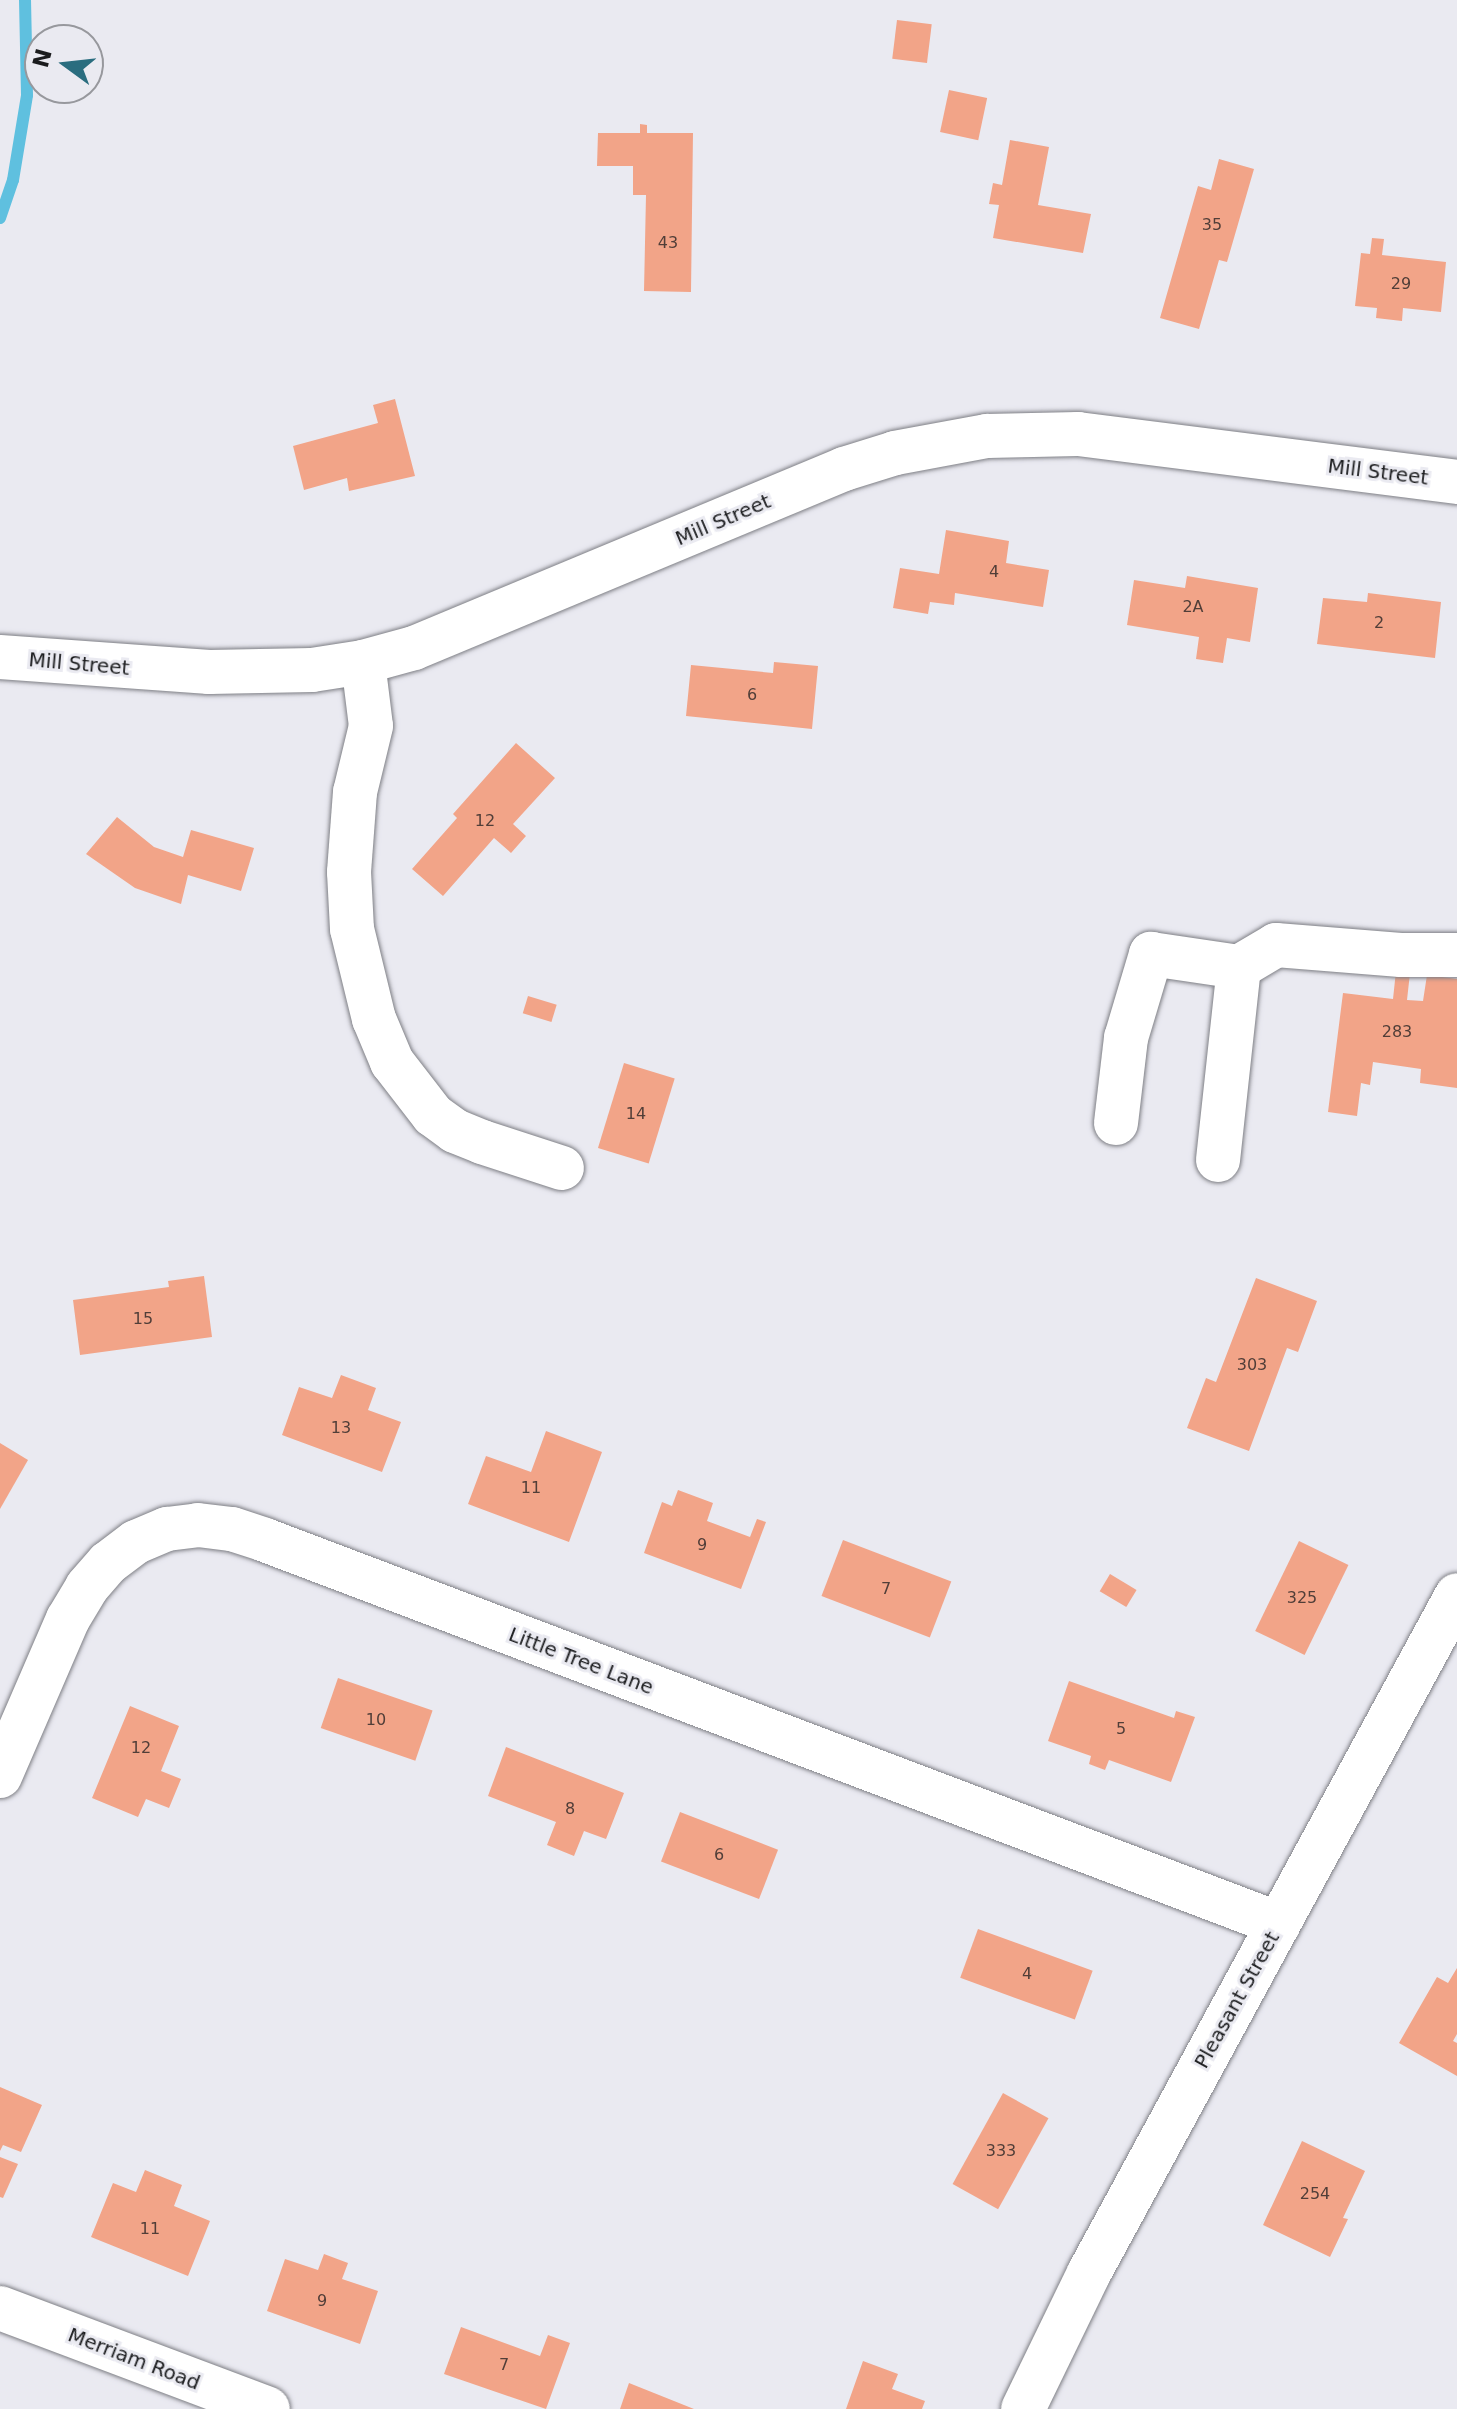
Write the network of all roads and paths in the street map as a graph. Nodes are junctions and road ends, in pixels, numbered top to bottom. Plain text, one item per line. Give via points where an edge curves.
1 (1457, 482) edge
2 (0, 657) edge
3 (363, 662) junction
4 (1457, 955) edge
5 (1239, 967) junction
6 (1116, 1123) dead end
7 (1218, 1160) dead end
8 (562, 1168) dead end
9 (1457, 1595) edge
10 (0, 1776) edge
11 (1279, 1924) junction
12 (0, 2308) edge
13 (1032, 2406) edge
14 (268, 2409) edge

1 - 3 street, Mill Street via 1078,434 956,441 844,469 414,648
2 - 3 street, Mill Street via 209,672 312,670
3 - 8 street via 371,726 355,792 349,872 352,929 374,1019 392,1062 433,1115 455,1131
4 - 5 street via 1276,945
5 - 6 street via 1151,954 1126,1038
5 - 7 street
9 - 11 street, Pleasant Street
10 - 11 street, Little Tree Lane via 87,1587 136,1542 167,1529 198,1525 265,1540
11 - 13 street, Pleasant Street via 1089,2273
12 - 14 street, Merriam Road

